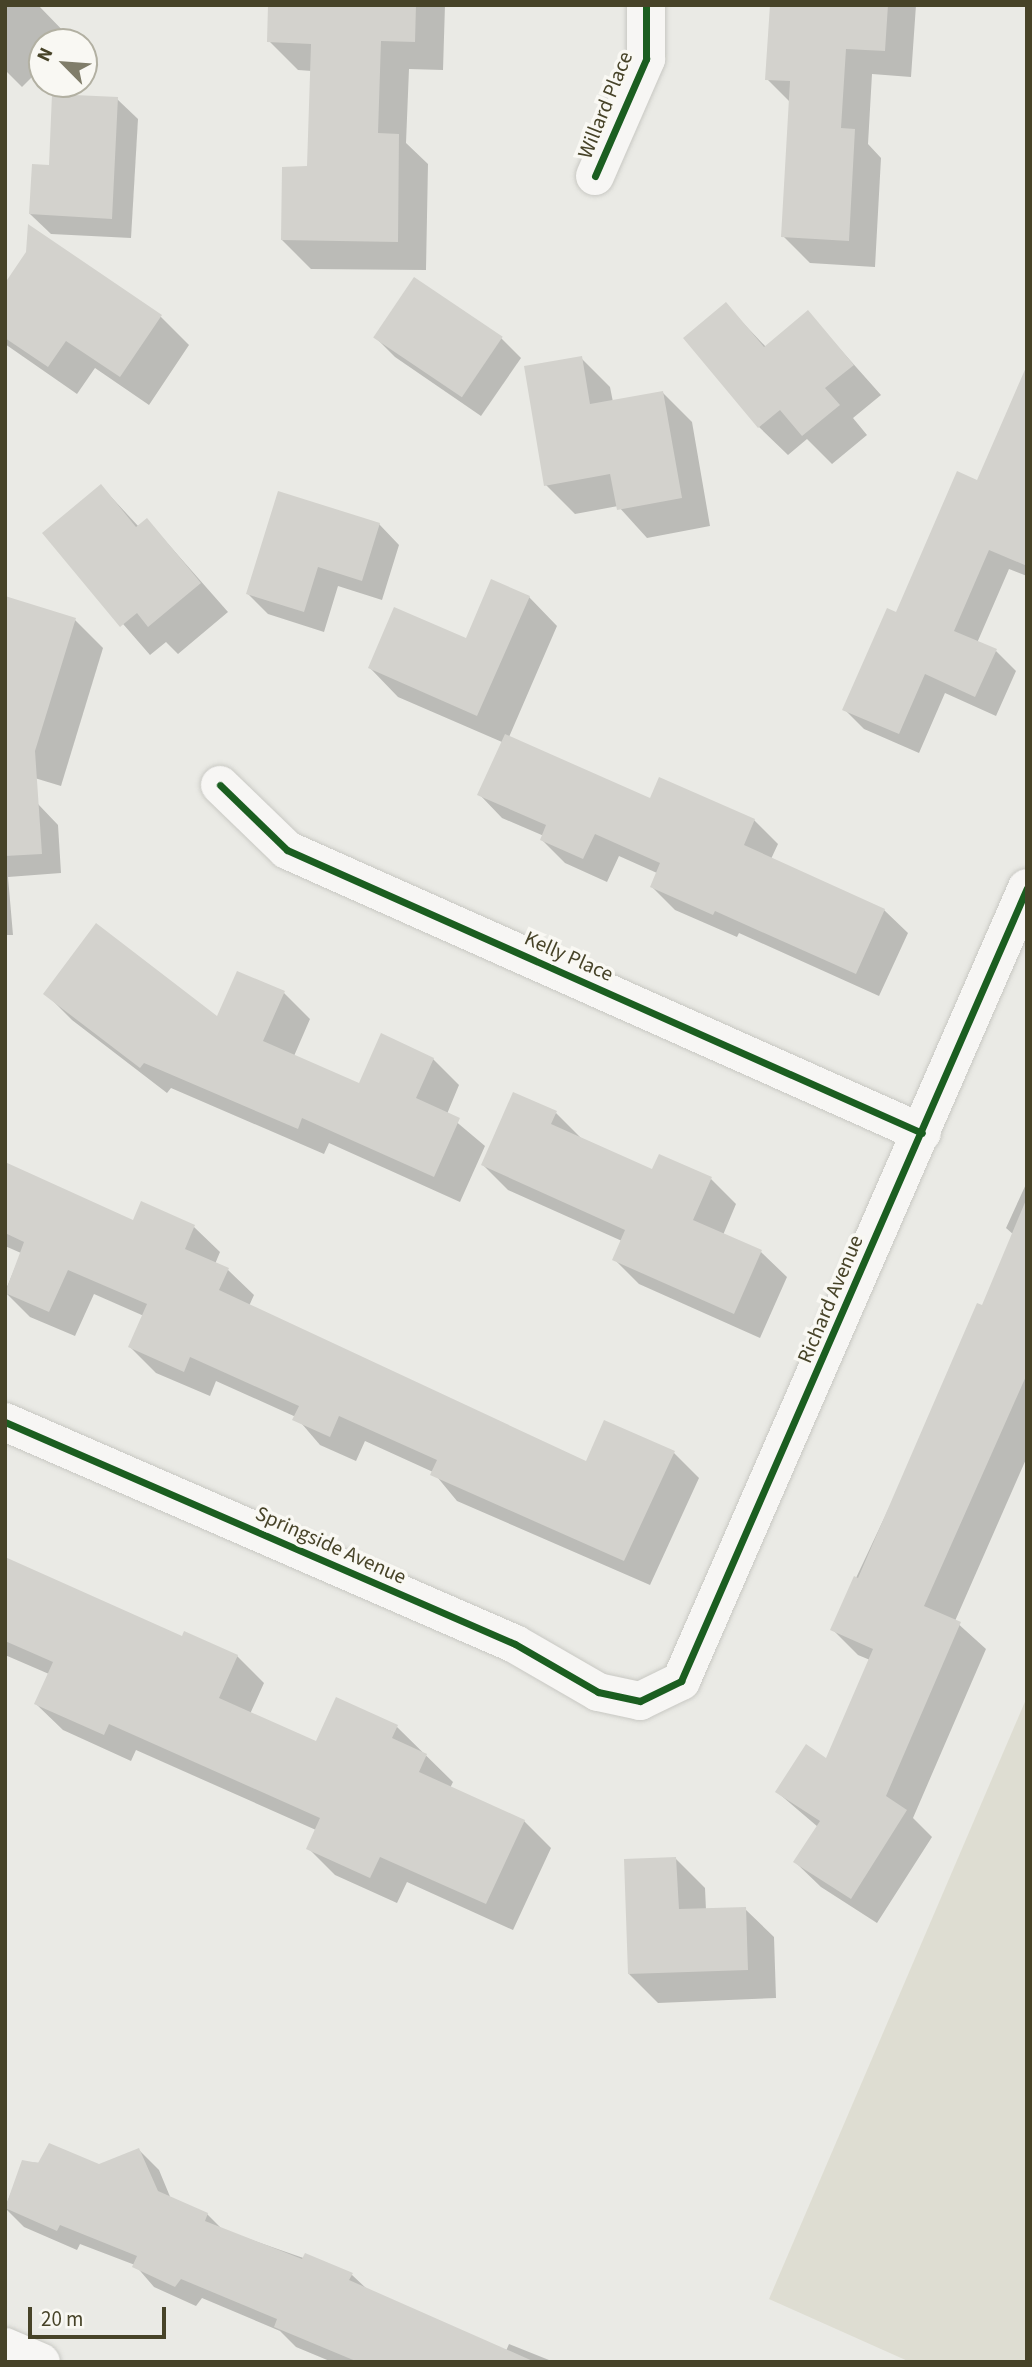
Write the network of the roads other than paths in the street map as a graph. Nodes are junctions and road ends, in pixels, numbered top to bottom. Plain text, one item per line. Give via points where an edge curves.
1 (646, 5) edge
2 (595, 176) dead end
3 (220, 785) dead end
4 (1027, 888) edge
5 (922, 1133) junction
6 (5, 1422) edge
7 (640, 1701) joint
8 (5, 2347) edge
9 (41, 2362) edge

1 - 2 street, Willard Place via 646,59
3 - 5 street, Kelly Place via 287,850
4 - 5 street, Richard Avenue
5 - 7 street, Richard Avenue via 681,1681
6 - 7 street, Springside Avenue via 515,1644 598,1692
8 - 9 street

